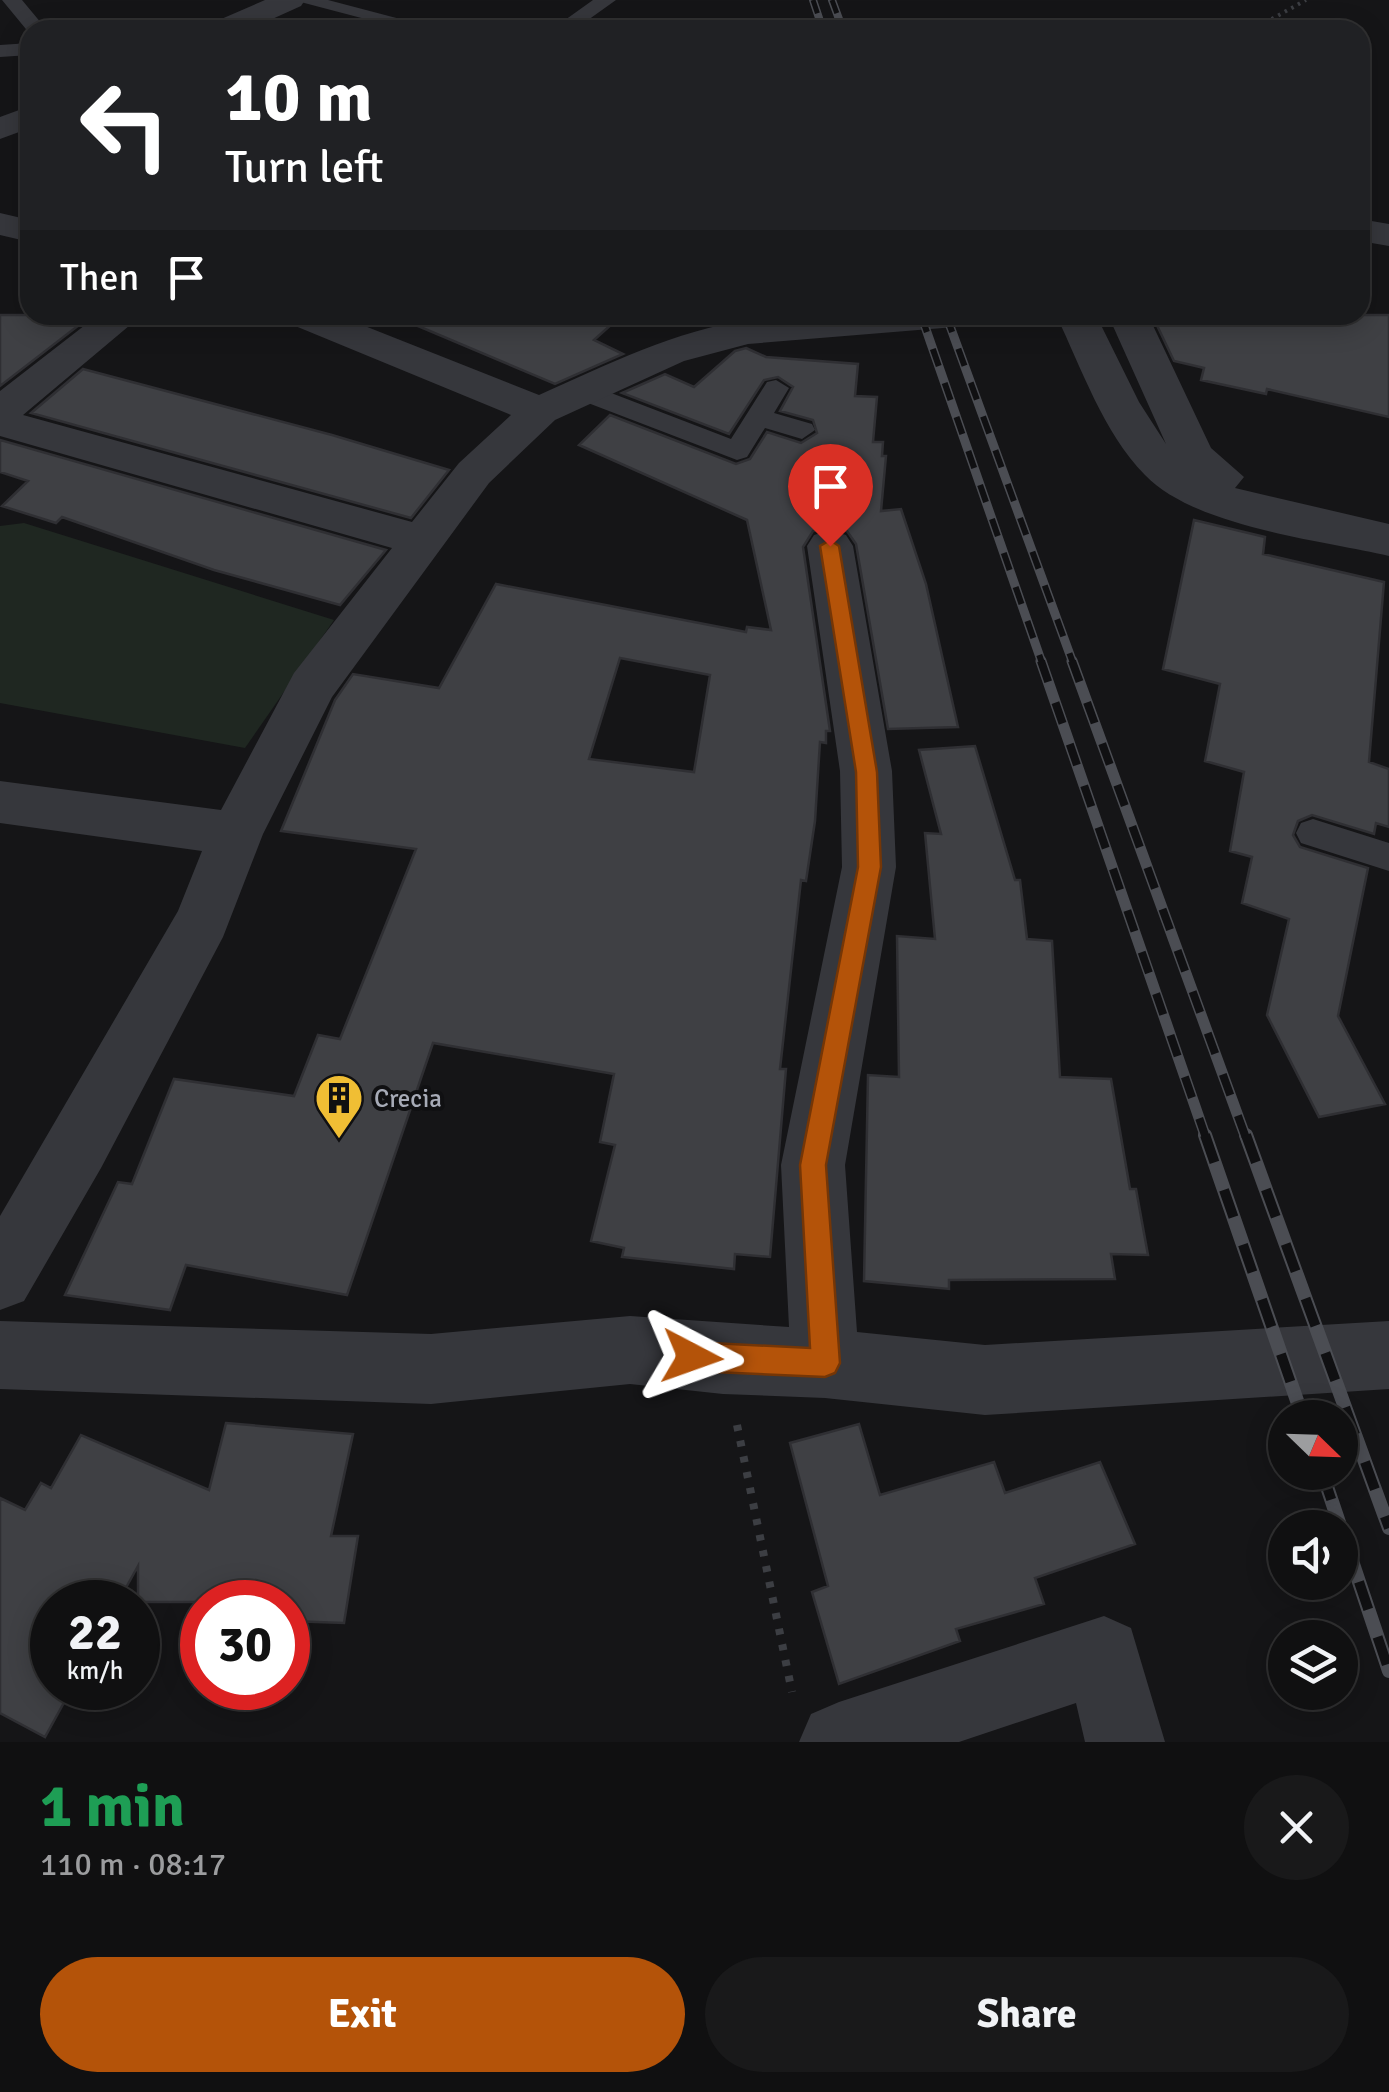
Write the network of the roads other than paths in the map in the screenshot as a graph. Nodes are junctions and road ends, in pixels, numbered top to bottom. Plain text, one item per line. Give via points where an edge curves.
1 (12, 0) edge
2 (290, 0) edge
3 (303, 0) edge
4 (606, 0) edge
5 (29, 20) edge
6 (245, 20) edge
7 (389, 20) edge
8 (582, 20) edge
9 (109, 325) edge
10 (332, 325) edge
11 (822, 325) edge
12 (1081, 325) edge
13 (1133, 325) edge
14 (776, 388) dead end
15 (562, 402) junction
16 (0, 412) edge
17 (759, 417) junction
18 (0, 422) edge
19 (802, 430) dead end
20 (1280, 513) junction
21 (420, 540) junction
22 (1389, 540) edge
23 (830, 546) dead end
24 (0, 802) edge
25 (1313, 833) dead end
26 (236, 834) junction
27 (1389, 857) edge
28 (0, 1277) edge
29 (0, 1354) edge
30 (1389, 1355) edge
31 (825, 1363) junction
32 (839, 1742) edge
33 (1125, 1742) edge

1 - 5 lane
2 - 6 street
3 - 7 lane
4 - 8 lane
9 - 16 street
10 - 15 street
11 - 15 street via 747,332 670,352
12 - 20 street via 1131,426 1174,477 1202,492
13 - 20 street via 1193,456
14 - 17 lane
15 - 17 lane via 737,452
15 - 21 street via 474,473
17 - 19 lane
18 - 21 street
20 - 22 street
21 - 26 street via 312,686
23 - 31 street via 866,772 869,867 813,1165
24 - 26 street
25 - 27 lane
26 - 28 street via 203,920
29 - 31 street via 432,1369 630,1350
30 - 31 street via 986,1380
32 - 33 street via 1104,1655

